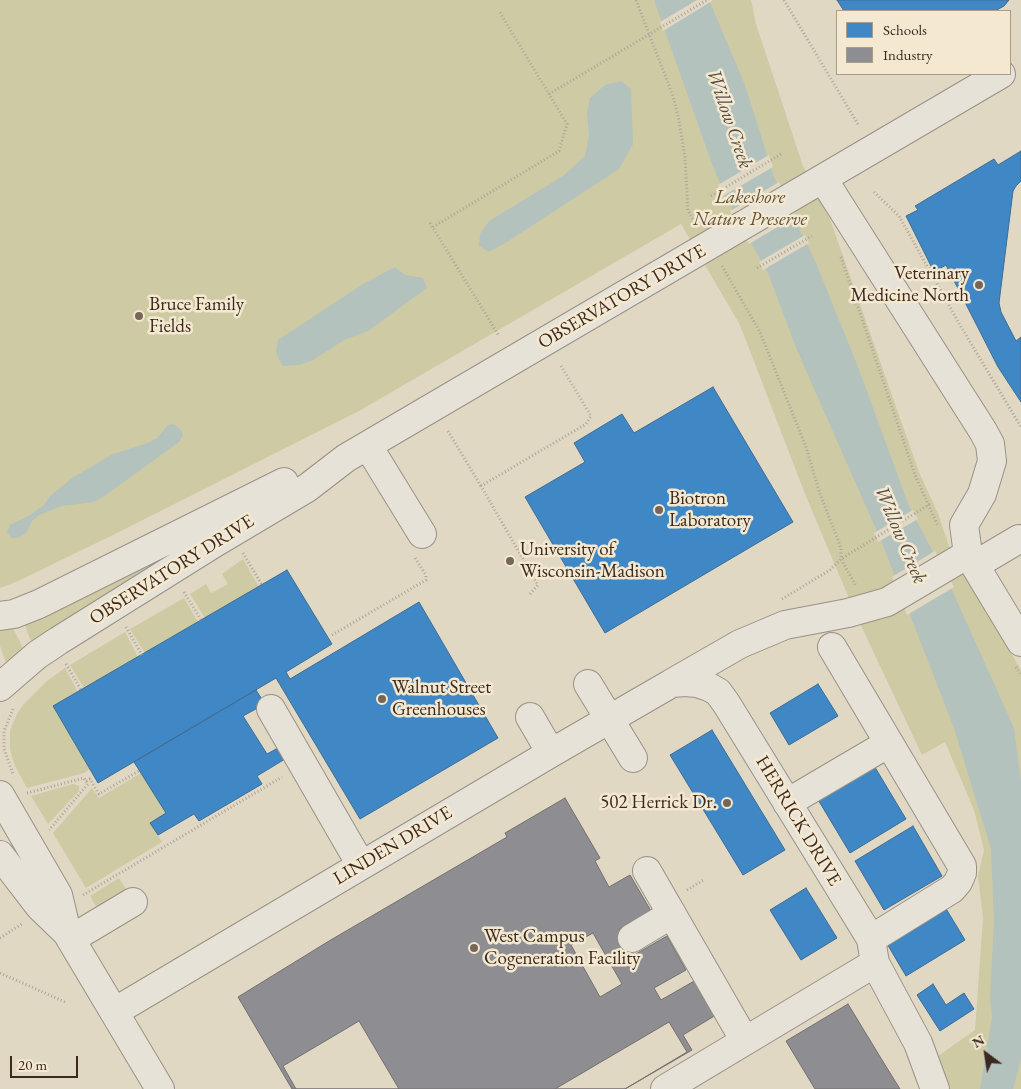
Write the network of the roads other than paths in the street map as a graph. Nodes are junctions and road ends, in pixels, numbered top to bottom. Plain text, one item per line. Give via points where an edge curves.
1 (999, 75) edge
2 (823, 179) junction
3 (357, 452) junction
4 (1019, 539) dead end
5 (418, 544) road end
6 (963, 562) junction
7 (0, 616) edge
8 (1021, 642) edge
9 (832, 648) dead end
10 (588, 684) dead end
11 (689, 684) junction
12 (0, 687) edge
13 (271, 709) dead end
14 (530, 717) dead end
15 (608, 720) junction
16 (889, 743) junction
17 (551, 752) junction
18 (633, 758) dead end
19 (11, 795) edge
20 (787, 804) junction
21 (0, 855) edge
22 (361, 865) junction
23 (647, 872) dead end
24 (133, 902) dead end
25 (672, 914) junction
26 (69, 936) junction
27 (632, 938) dead end
28 (873, 951) junction
29 (114, 1012) junction
30 (745, 1040) junction
31 (160, 1089) edge
32 (665, 1089) edge
33 (935, 1089) edge

1 - 2 street, OBSERVATORY DRIVE
2 - 3 street, OBSERVATORY DRIVE
2 - 6 street via 990,444 992,461 982,494 964,525
3 - 5 street
3 - 7 street, OBSERVATORY DRIVE via 300,474 39,604
3 - 12 street, OBSERVATORY DRIVE via 307,488 58,640
4 - 6 street, LINDEN DRIVE
6 - 8 street
6 - 11 street, LINDEN DRIVE via 894,599 848,613 785,625 740,644
9 - 16 street
10 - 15 street
11 - 15 street, LINDEN DRIVE
11 - 20 street, HERRICK DRIVE via 718,692
13 - 22 street via 310,799
14 - 17 street
15 - 17 street, LINDEN DRIVE
15 - 18 street
16 - 20 street
16 - 28 street via 962,866 962,873 952,889
17 - 22 street, LINDEN DRIVE
19 - 26 street via 58,895
20 - 28 street, HERRICK DRIVE
21 - 26 street via 40,907
22 - 29 street, LINDEN DRIVE
23 - 25 street
24 - 26 street
25 - 27 street
25 - 30 street
26 - 29 street
28 - 30 street
28 - 33 street, HERRICK DRIVE via 918,1043
29 - 31 street
30 - 32 street

